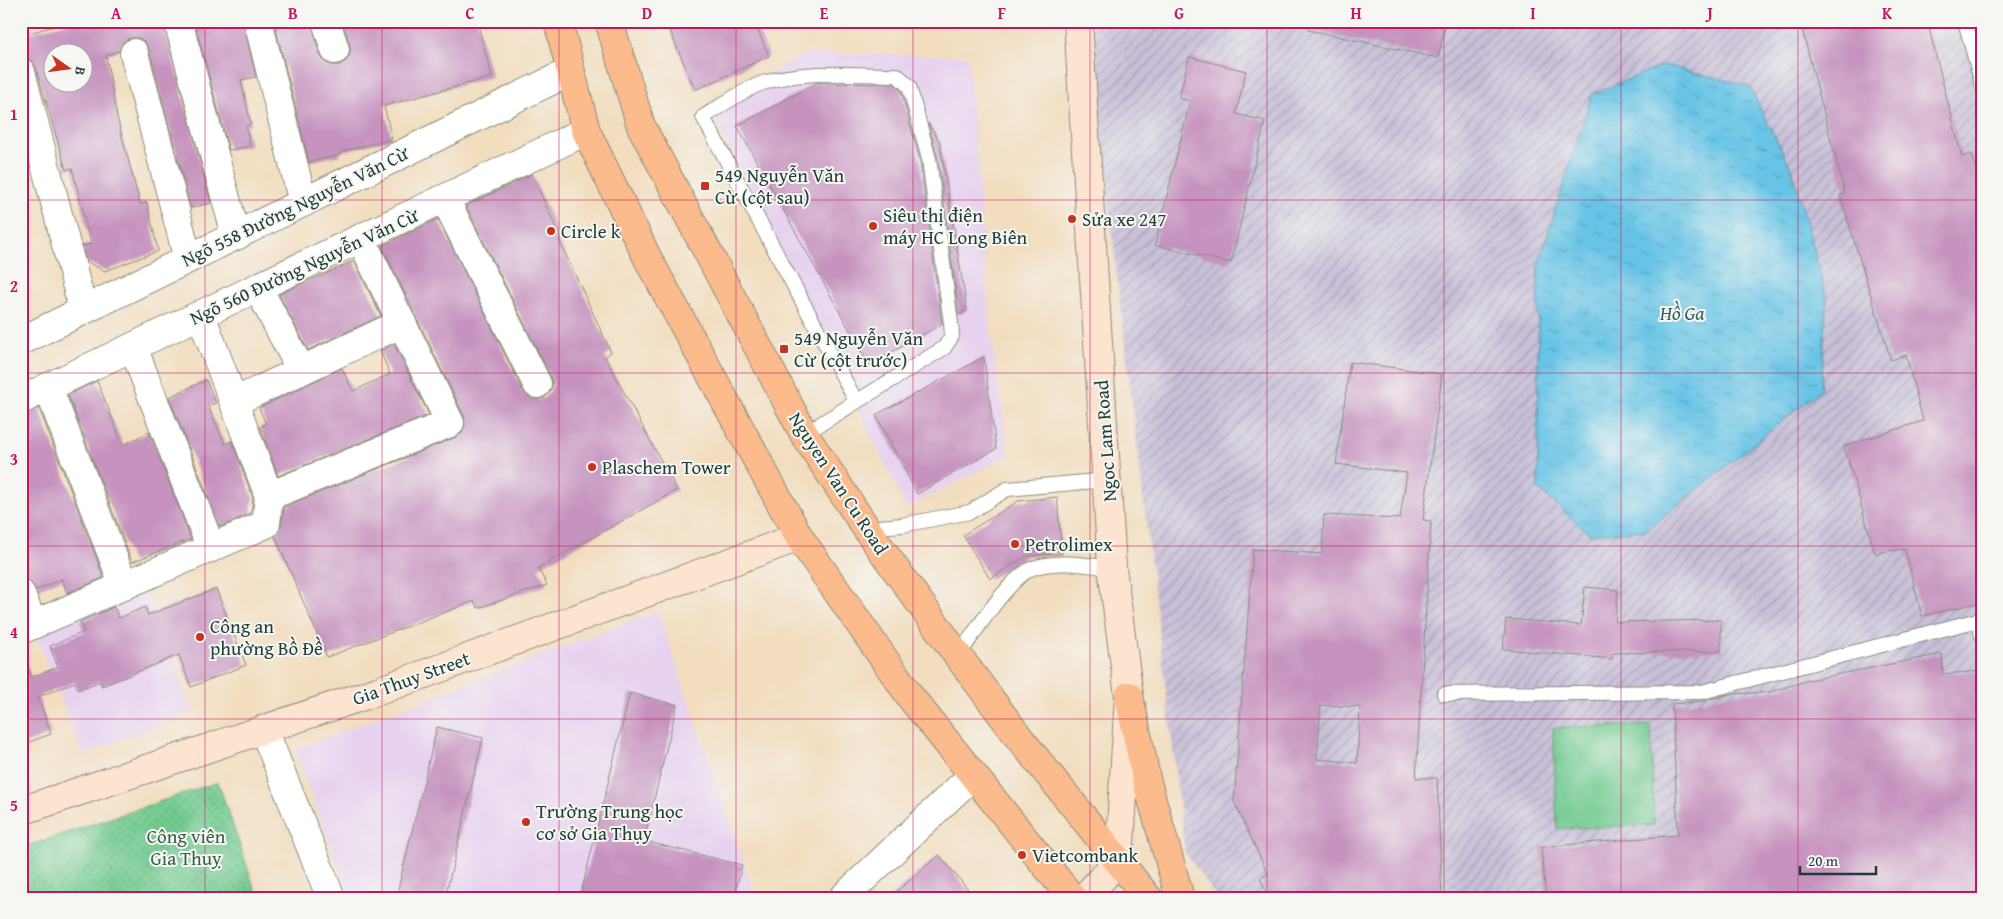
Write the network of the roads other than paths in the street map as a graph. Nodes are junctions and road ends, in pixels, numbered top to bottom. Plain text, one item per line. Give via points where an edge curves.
1 (178, 21) edge
2 (258, 21) edge
3 (326, 21) edge
4 (558, 21) edge
5 (609, 21) edge
6 (1078, 21) edge
7 (1965, 21) edge
8 (335, 50) dead end
9 (134, 53) dead end
10 (21, 72) edge
11 (569, 72) junction
12 (1982, 84) edge
13 (586, 131) junction
14 (30, 143) edge
15 (445, 199) junction
16 (303, 203) junction
17 (236, 236) junction
18 (362, 239) junction
19 (188, 259) junction
20 (258, 288) junction
21 (83, 310) junction
22 (201, 315) junction
23 (402, 324) junction
24 (21, 341) edge
25 (133, 347) junction
26 (301, 370) junction
27 (537, 384) dead end
28 (48, 387) junction
29 (21, 400) edge
30 (856, 401) junction
31 (234, 402) junction
32 (804, 434) junction
33 (1107, 480) junction
34 (269, 496) junction
35 (866, 528) junction
36 (799, 537) junction
37 (210, 548) junction
38 (1112, 568) junction
39 (124, 586) junction
40 (21, 594) edge
41 (1980, 619) edge
42 (27, 627) edge
43 (1982, 635) edge
44 (958, 656) junction
45 (1444, 694) dead end
46 (1130, 696) junction
47 (264, 730) junction
48 (973, 775) junction
49 (21, 811) edge
50 (1119, 860) junction
51 (332, 898) edge
52 (843, 898) edge
53 (1072, 898) edge
54 (1084, 898) edge
55 (1148, 898) edge
56 (1180, 898) edge

1 - 17 street
2 - 16 street
3 - 8 street
4 - 11 main road
5 - 32 main road, Nguyen Van Cu Road via 640,126
6 - 33 main road, Ngoc Lam Road
7 - 12 lane
9 - 19 street
10 - 14 street
11 - 13 main road
11 - 16 street, Ngõ 558 Đường Nguyễn Văn Cừ
13 - 15 street, Ngõ 560 Đường Nguyễn Văn Cừ
13 - 36 main road via 666,293
14 - 21 street
15 - 18 street, Ngõ 560 Đường Nguyễn Văn Cừ
15 - 27 street
16 - 17 street, Ngõ 558 Đường Nguyễn Văn Cừ
17 - 19 street, Ngõ 558 Đường Nguyễn Văn Cừ
18 - 20 street, Ngõ 560 Đường Nguyễn Văn Cừ
18 - 23 street
19 - 21 street, Ngõ 558 Đường Nguyễn Văn Cừ
20 - 22 street, Ngõ 560 Đường Nguyễn Văn Cừ
20 - 26 street
21 - 24 street, Ngõ 558 Đường Nguyễn Văn Cừ
22 - 25 street, Ngõ 560 Đường Nguyễn Văn Cừ
22 - 31 street
23 - 26 street
23 - 34 street via 450,423
25 - 28 street, Ngõ 560 Đường Nguyễn Văn Cừ
25 - 37 street
26 - 31 street
28 - 29 street, Ngõ 560 Đường Nguyễn Văn Cừ
28 - 39 street
30 - 30 lane via 944,348 952,336 929,159 912,94 909,86 897,75 802,76 763,83 703,117
30 - 32 lane
31 - 34 street
32 - 35 main road, Nguyen Van Cu Road
33 - 35 lane via 1007,489 970,512 902,525
33 - 38 main road, Ngoc Lam Road
34 - 37 street via 266,524
35 - 44 main road, Nguyen Van Cu Road
36 - 47 main road, Gia Thuy Street
36 - 48 main road via 912,699
37 - 39 street
38 - 44 lane via 1069,563 1034,567 1004,592
38 - 46 main road, Ngoc Lam Road
39 - 42 street
40 - 42 street
41 - 43 lane
41 - 45 lane via 1702,692
44 - 50 main road, Nguyen Van Cu Road
46 - 50 main road, Ngoc Lam Road
46 - 56 main road via 1149,790
47 - 49 main road, Gia Thuy Street
47 - 51 street
48 - 52 street
48 - 53 main road
50 - 54 main road
50 - 55 main road, Nguyen Van Cu Road

